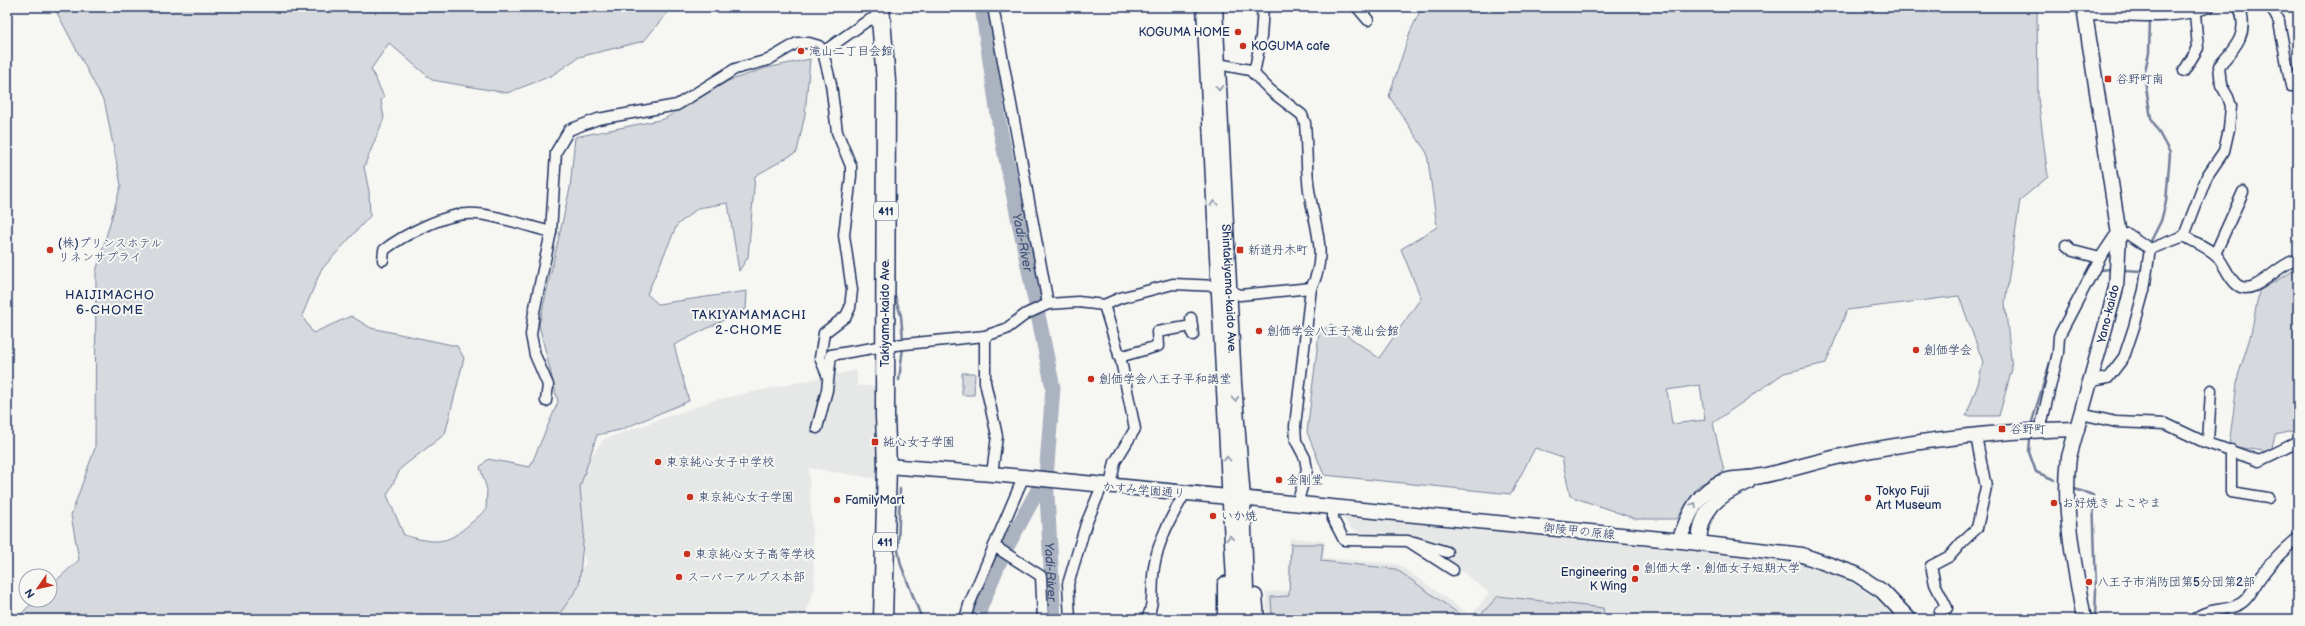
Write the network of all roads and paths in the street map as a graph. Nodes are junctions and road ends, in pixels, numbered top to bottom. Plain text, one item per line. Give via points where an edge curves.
1 (993, 7) edge
2 (1204, 7) edge
3 (1215, 7) edge
4 (1263, 7) edge
5 (1357, 7) edge
6 (2209, 7) edge
7 (2239, 7) edge
8 (2271, 7) edge
9 (881, 11) edge
10 (2085, 11) edge
11 (2195, 12) junction
12 (1368, 20) dead end
13 (822, 52) junction
14 (1218, 64) junction
15 (2184, 71) dead end
16 (1254, 74) junction
17 (2298, 84) edge
18 (2243, 192) dead end
19 (551, 232) junction
20 (2119, 234) junction
21 (2184, 236) junction
22 (2066, 245) dead end
23 (2150, 248) junction
24 (2215, 254) junction
25 (2100, 258) junction
26 (383, 260) dead end
27 (2298, 263) edge
28 (1224, 288) junction
29 (1310, 288) junction
30 (1047, 305) junction
31 (1104, 305) junction
32 (1192, 326) dead end
33 (985, 336) junction
34 (885, 346) junction
35 (1119, 357) junction
36 (828, 377) junction
37 (2091, 381) junction
38 (2211, 390) dead end
39 (546, 401) dead end
40 (2081, 414) junction
41 (816, 428) dead end
42 (2077, 429) junction
43 (2040, 430) junction
44 (1976, 436) junction
45 (2298, 442) edge
46 (2208, 443) junction
47 (2231, 450) junction
48 (887, 466) junction
49 (992, 474) junction
50 (1759, 477) junction
51 (1026, 478) junction
52 (1106, 486) junction
53 (1185, 493) junction
54 (1229, 498) junction
55 (2268, 498) dead end
56 (1243, 499) junction
57 (1297, 504) junction
58 (1333, 507) junction
59 (2298, 538) edge
60 (1679, 540) junction
61 (1408, 541) junction
62 (1699, 543) junction
63 (994, 546) junction
64 (1447, 552) dead end
65 (1245, 557) junction
66 (1232, 565) junction
67 (1452, 570) dead end
68 (2223, 608) junction
69 (883, 619) edge
70 (966, 619) edge
71 (1043, 619) edge
72 (1070, 619) edge
73 (1147, 619) edge
74 (1226, 619) edge
75 (1236, 619) edge
76 (1247, 619) edge
77 (1257, 619) edge
78 (1909, 619) edge
79 (1938, 619) edge
80 (2084, 619) edge
81 (2195, 619) edge
82 (2225, 619) edge

1 - 30 street
28 -> 2 main road, Shintakiyama-kaido Ave.
3 - 14 main road, Shintakiyama-kaido Ave.
4 - 16 street via 1261,37
5 - 12 street
6 - 11 street
7 - 21 street via 2241,40 2219,66 2221,85 2231,106 2224,151 2207,176
8 - 17 street via 2279,22 2291,86
9 - 13 street
9 - 34 highway, Takiyama-kaido Ave. / 411 via 886,81
10 - 11 street via 2151,16
10 - 20 main road, Yano-kaido
11 - 15 street via 2198,48
13 - 19 street via 819,46 798,43 768,60 735,69 677,105 598,119 569,130 556,152
13 - 36 street via 831,84 837,132 851,166 844,235 852,290 850,308 846,316 824,333 820,358
14 - 16 street via 1250,70
14 -> 28 main road, Shintakiyama-kaido Ave.
16 - 29 street via 1302,115 1305,122 1309,188 1320,241 1317,277
18 - 24 street
19 - 26 street via 468,214 432,224 398,240 384,250
19 - 39 street via 531,335 535,355 548,385
20 - 23 street via 2128,234
20 - 25 street via 2114,237
20 - 37 main road, Yano-kaido via 2116,288
21 - 23 street
21 - 24 street
22 - 25 street via 2074,251
23 - 37 street via 2144,290 2124,357 2108,378
24 - 27 street via 2233,282 2241,287 2253,287 2283,265 2293,261
25 - 43 street via 2058,340 2058,353
28 - 29 street via 1240,295
28 - 31 street via 1172,284
54 -> 28 main road, Shintakiyama-kaido Ave.
28 -> 56 main road, Shintakiyama-kaido Ave.
29 - 57 street via 1295,426 1296,441 1305,458 1307,470
30 - 31 street via 1078,302
30 - 33 street via 1026,314 1006,329
31 - 35 street
32 - 35 street via 1157,332 1158,346
33 - 34 street
33 - 49 street via 985,382 996,436
34 - 36 street via 831,355
34 - 48 highway, Takiyama-kaido Ave. / 411
35 - 52 street via 1135,429 1115,462
36 - 41 street
37 - 40 main road, Yano-kaido
38 - 46 street
40 - 42 main road, Yano-kaido
40 - 46 street via 2116,422 2166,424
42 - 43 main road
42 - 80 main road, Yano-kaido via 2069,457 2066,503
43 - 44 main road
44 - 50 main road via 1869,451
44 - 79 street via 1986,487 1977,528 1950,556 1931,566 1947,608 1940,612
45 - 47 street via 2259,461
46 - 47 street
47 - 55 street via 2231,492
48 - 49 main road
48 - 69 highway, Takiyama-kaido Ave. / 411
49 - 51 main road
60 -> 50 main road via 1689,513 1698,498 1714,485 1727,479
50 - 62 main road via 1729,490 1708,510 1701,521
51 - 52 main road, かすみ学園通り
51 - 63 street
52 - 53 main road, かすみ学園通り
52 - 72 street via 1086,524 1068,584
53 - 54 main road, かすみ学園通り
53 - 73 street via 1158,548 1154,567 1152,609
54 - 56 main road, 御陵甲の原線
66 -> 54 main road, Shintakiyama-kaido Ave.
56 - 57 main road, 御陵甲の原線
56 - 65 main road, Shintakiyama-kaido Ave.
57 - 58 main road, 御陵甲の原線
58 - 60 main road, 御陵甲の原線
58 - 61 street via 1333,519 1344,540
59 - 68 street via 2280,552 2246,600 2232,607
60 - 62 main road, 御陵甲の原線
61 - 64 street
61 - 67 street
62 - 78 main road, 御陵甲の原線 via 1802,555 1831,563 1856,574 1882,591
63 - 70 street via 968,605
63 - 71 street via 1041,576
65 - 76 main road, Shintakiyama-kaido Ave.
65 - 77 main road via 1256,602
66 - 74 main road via 1224,585
66 - 75 main road, Shintakiyama-kaido Ave.
68 - 81 street via 2211,610
68 - 82 street

